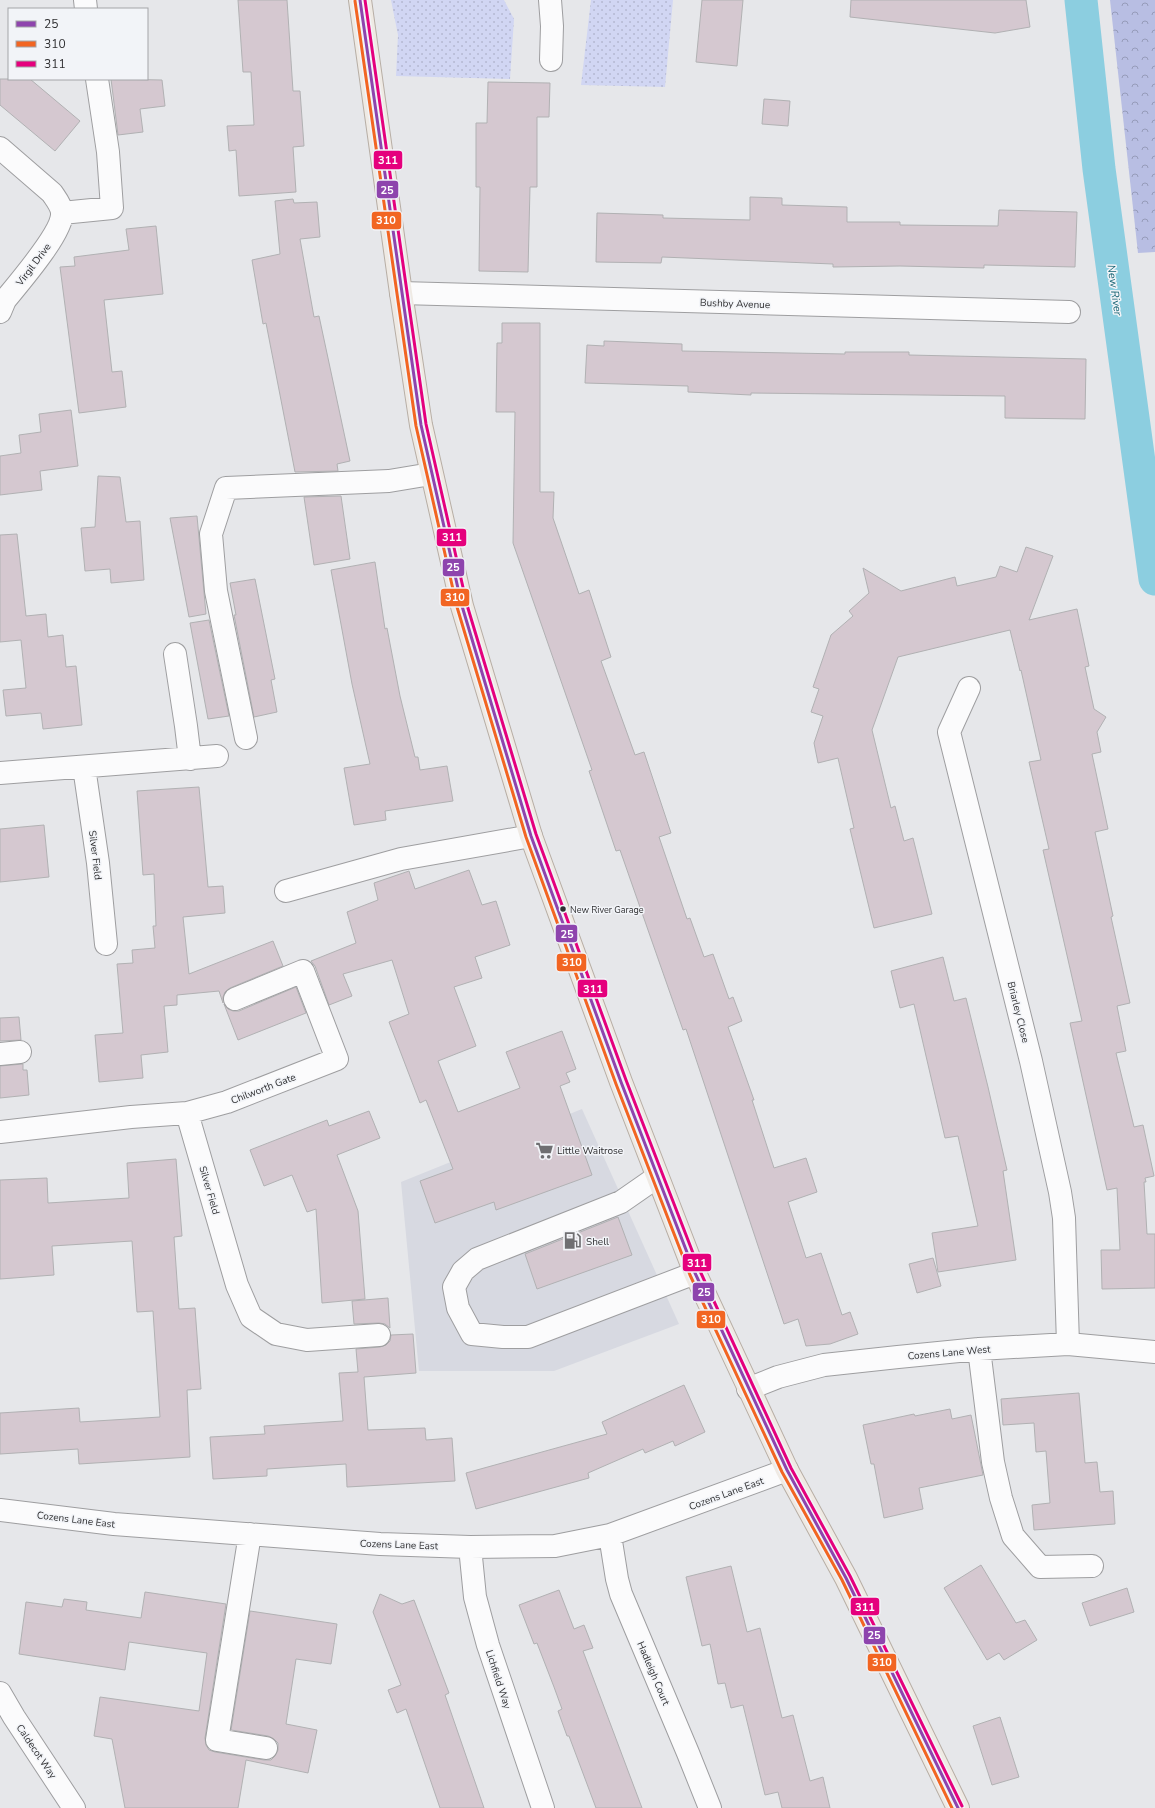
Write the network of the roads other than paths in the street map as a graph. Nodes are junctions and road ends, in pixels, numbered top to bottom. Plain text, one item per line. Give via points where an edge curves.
1 (360, 0) edge
2 (550, 0) edge
3 (550, 60) dead end
4 (97, 80) edge
5 (0, 148) edge
6 (62, 214) junction
7 (401, 293) junction
8 (0, 312) edge
9 (1069, 312) dead end
10 (431, 474) junction
11 (175, 654) dead end
12 (969, 688) dead end
13 (246, 738) dead end
14 (217, 756) dead end
15 (190, 758) junction
16 (84, 766) junction
17 (0, 773) edge
18 (531, 836) junction
19 (286, 891) dead end
20 (106, 944) dead end
21 (235, 999) dead end
22 (187, 1112) junction
23 (0, 1132) edge
24 (657, 1177) junction
25 (695, 1273) junction
26 (379, 1335) dead end
27 (1068, 1344) junction
28 (979, 1349) junction
29 (1155, 1352) edge
30 (748, 1389) junction
31 (787, 1470) junction
32 (1, 1516) edge
33 (250, 1534) junction
34 (610, 1535) junction
35 (470, 1547) junction
36 (1092, 1566) dead end
37 (0, 1693) edge
38 (266, 1748) dead end
39 (74, 1808) edge
40 (543, 1808) edge
41 (710, 1808) edge
42 (958, 1808) edge

1 - 7 main road
2 - 3 street
4 - 6 street via 108,152 112,208
5 - 6 street via 52,193
6 - 8 street, Virgil Drive via 54,235 5,300
7 - 9 street, Bushby Avenue
7 - 10 main road
10 - 13 street via 389,481 226,488 211,534 216,591
10 - 18 main road via 462,606
11 - 15 street
12 - 27 street, Briarley Close via 949,732 1031,1061 1060,1192 1064,1218
14 - 15 street
15 - 16 street
16 - 17 street
16 - 20 street, Silver Field
18 - 19 street via 401,859
18 - 24 main road
21 - 22 street, Chilworth Gate via 303,970 336,1059 227,1102
22 - 23 street
22 - 26 street, Silver Field via 237,1285 251,1317 276,1334 307,1340
24 - 25 main road
24 - 25 street via 621,1202 477,1259 463,1271 454,1287 458,1308 472,1334 528,1337
25 - 30 main road
27 - 28 street, Cozens Lane West
27 - 29 street, Cozens Lane West
28 - 30 street, Cozens Lane West via 824,1365 778,1377
28 - 36 street via 993,1462 1013,1536 1040,1567
30 - 31 main road
31 - 34 street, Cozens Lane East
31 - 42 main road via 846,1578
32 - 33 street, Cozens Lane East
33 - 35 street, Cozens Lane East via 380,1544
33 - 38 street via 217,1740
34 - 35 street, Cozens Lane East via 555,1546
34 - 41 street, Hadleigh Court via 622,1594
35 - 40 street, Lichfield Way via 476,1597 488,1645
37 - 39 street, Caldecot Way

